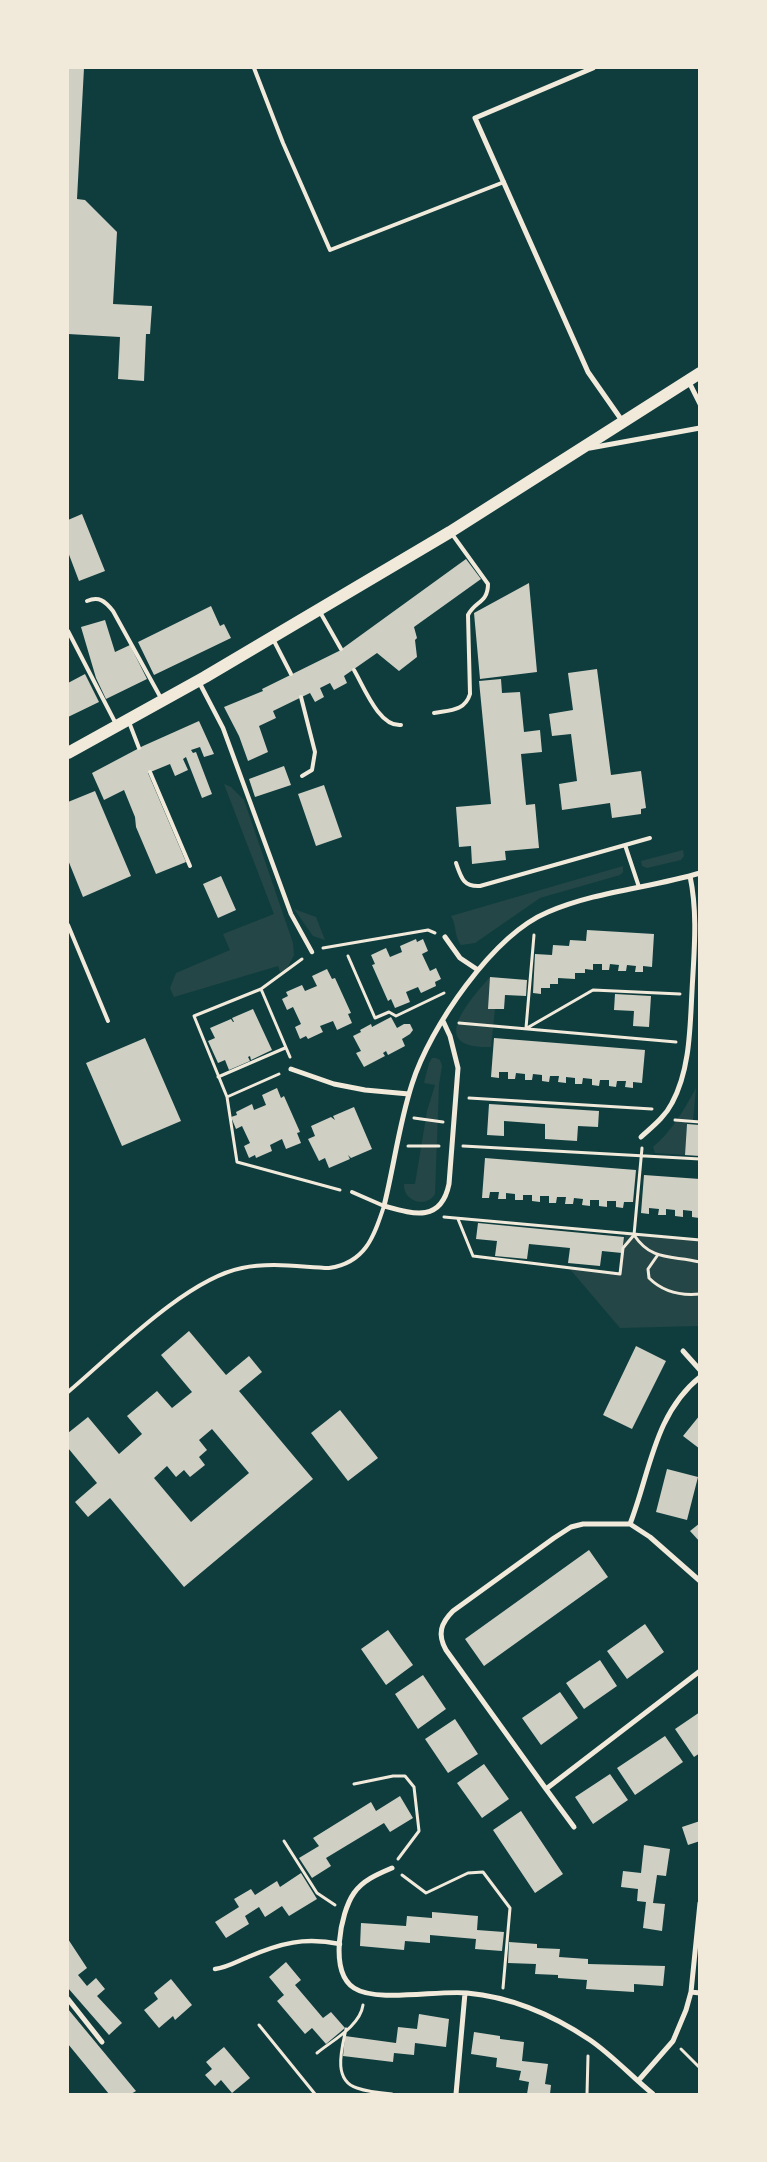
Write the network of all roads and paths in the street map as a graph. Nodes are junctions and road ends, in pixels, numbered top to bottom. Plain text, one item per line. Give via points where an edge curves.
1 (254, 68) edge
2 (593, 68) edge
3 (504, 182) junction
4 (700, 374) edge
5 (688, 381) junction
6 (700, 404) edge
7 (624, 423) junction
8 (700, 428) edge
9 (582, 450) junction
10 (450, 532) junction
11 (87, 601) dead end
12 (319, 611) junction
13 (68, 631) edge
14 (272, 638) junction
15 (341, 649) dead end
16 (354, 670) dead end
17 (291, 674) dead end
18 (198, 681) junction
19 (301, 697) dead end
20 (162, 701) junction
21 (434, 713) dead end
22 (122, 723) junction
23 (401, 725) dead end
24 (140, 748) dead end
25 (68, 753) edge
26 (150, 772) dead end
27 (302, 776) dead end
28 (650, 838) dead end
29 (625, 845) junction
30 (456, 863) dead end
31 (190, 866) dead end
32 (700, 873) edge
33 (690, 876) junction
34 (639, 887) junction
35 (535, 920) junction
36 (68, 925) edge
37 (444, 937) joint
38 (312, 952) junction
39 (348, 956) dead end
40 (478, 970) junction
41 (470, 981) junction
42 (261, 989) junction
43 (692, 995) junction
44 (108, 1021) dead end
45 (443, 1021) junction
46 (526, 1029) junction
47 (688, 1043) junction
48 (285, 1048) junction
49 (292, 1066) junction
50 (218, 1077) junction
51 (408, 1094) junction
52 (227, 1098) junction
53 (456, 1098) junction
54 (668, 1110) junction
55 (404, 1117) junction
56 (660, 1119) junction
57 (700, 1122) edge
58 (454, 1123) junction
59 (641, 1137) joint
60 (397, 1146) junction
61 (453, 1146) junction
62 (642, 1155) junction
63 (700, 1159) edge
64 (352, 1192) joint
65 (384, 1206) junction
66 (429, 1212) junction
67 (458, 1219) junction
68 (634, 1235) junction
69 (700, 1240) edge
70 (658, 1256) junction
71 (700, 1262) edge
72 (700, 1294) edge
73 (683, 1351) dead end
74 (700, 1370) edge
75 (700, 1377) edge
76 (68, 1392) edge
77 (630, 1524) junction
78 (700, 1581) edge
79 (700, 1671) edge
80 (354, 1784) dead end
81 (546, 1789) junction
82 (574, 1827) dead end
83 (284, 1841) dead end
84 (392, 1868) junction
85 (700, 1903) edge
86 (346, 1912) junction
87 (340, 1944) junction
88 (215, 1969) dead end
89 (365, 1992) junction
90 (691, 1992) junction
91 (465, 1993) junction
92 (700, 1993) edge
93 (68, 1999) edge
94 (502, 1999) junction
95 (259, 2025) dead end
96 (346, 2030) junction
97 (591, 2040) junction
98 (673, 2041) junction
99 (102, 2042) dead end
100 (317, 2053) dead end
101 (700, 2068) edge
102 (638, 2082) junction
103 (315, 2094) edge
104 (392, 2094) edge
105 (456, 2094) edge
106 (587, 2094) edge
107 (653, 2094) edge

1 - 3 lane via 330,250
2 - 3 street via 475,118
3 - 7 street via 588,372
4 - 5 main road
5 - 6 street
5 - 7 main road
7 - 9 main road
8 - 9 street
9 - 10 main road
10 - 12 main road
10 - 21 lane via 488,584 488,591 485,599 468,615 468,702 462,708
11 - 20 lane via 101,600 113,611
12 - 14 main road
12 - 15 lane
13 - 22 lane
14 - 17 lane
14 - 18 main road
16 - 23 lane via 382,718 393,725
18 - 20 main road
18 - 38 street via 224,728 291,914
19 - 27 lane via 315,752 312,770
20 - 22 main road
22 - 24 lane
22 - 25 main road
26 - 31 lane
28 - 29 lane
29 - 30 lane via 480,886 469,887 463,882
29 - 34 lane
32 - 33 street
33 - 34 street
33 - 43 street via 696,918
34 - 35 street via 573,903
35 - 40 street via 510,937
35 - 46 path
36 - 44 lane
37 - 38 path via 428,930
37 - 40 street via 460,958
38 - 42 path
39 - 41 path via 375,1018 389,1012 396,1016
40 - 41 street
41 - 45 street
42 - 48 path
42 - 50 path via 194,1016
43 - 46 path via 593,990
43 - 47 street
45 - 46 path
45 - 51 street via 418,1067
45 - 53 street via 456,1060
46 - 47 path
47 - 54 street via 680,1084
48 - 49 path
48 - 50 path
49 - 51 street via 334,1084
49 - 52 path
50 - 52 path
51 - 55 street
52 - 64 path via 237,1162
53 - 54 path
53 - 58 street
54 - 56 street
55 - 58 path
55 - 60 street
56 - 57 path
56 - 59 street
58 - 61 street
59 - 62 path
60 - 61 path
60 - 65 street
61 - 62 path
61 - 66 street via 446,1196
62 - 63 path
62 - 68 path
64 - 65 lane
65 - 66 street via 410,1213
65 - 76 lane via 370,1242 348,1264 330,1268 252,1266 217,1276 158,1315
66 - 67 path
67 - 68 path
67 - 68 path via 473,1256 620,1274 624,1248
68 - 69 path
68 - 70 path via 639,1243
70 - 71 path
70 - 72 path via 648,1269 649,1278 658,1287 678,1294
73 - 74 street
75 - 77 street via 687,1388 664,1422 649,1458
77 - 78 street via 650,1537
77 - 81 street via 571,1527 453,1611 442,1625 441,1638 446,1650
79 - 81 street
80 - 84 path via 405,1776 414,1787 418,1831
81 - 82 street
83 - 86 path via 317,1893
84 - 86 street via 361,1885
84 - 94 path via 426,1893 468,1873 483,1872 510,1908
85 - 90 street
86 - 87 street
87 - 88 street via 279,1944
87 - 89 street via 341,1973 353,1987
89 - 91 street via 394,1995
89 - 96 path via 362,2013
90 - 92 street
90 - 98 street
91 - 94 street
91 - 105 street
93 - 99 street
94 - 97 street via 549,2016
95 - 103 path
96 - 100 path
96 - 104 path via 339,2059 345,2081 355,2088
97 - 102 street
97 - 106 path
98 - 101 path
98 - 102 street
102 - 107 street

